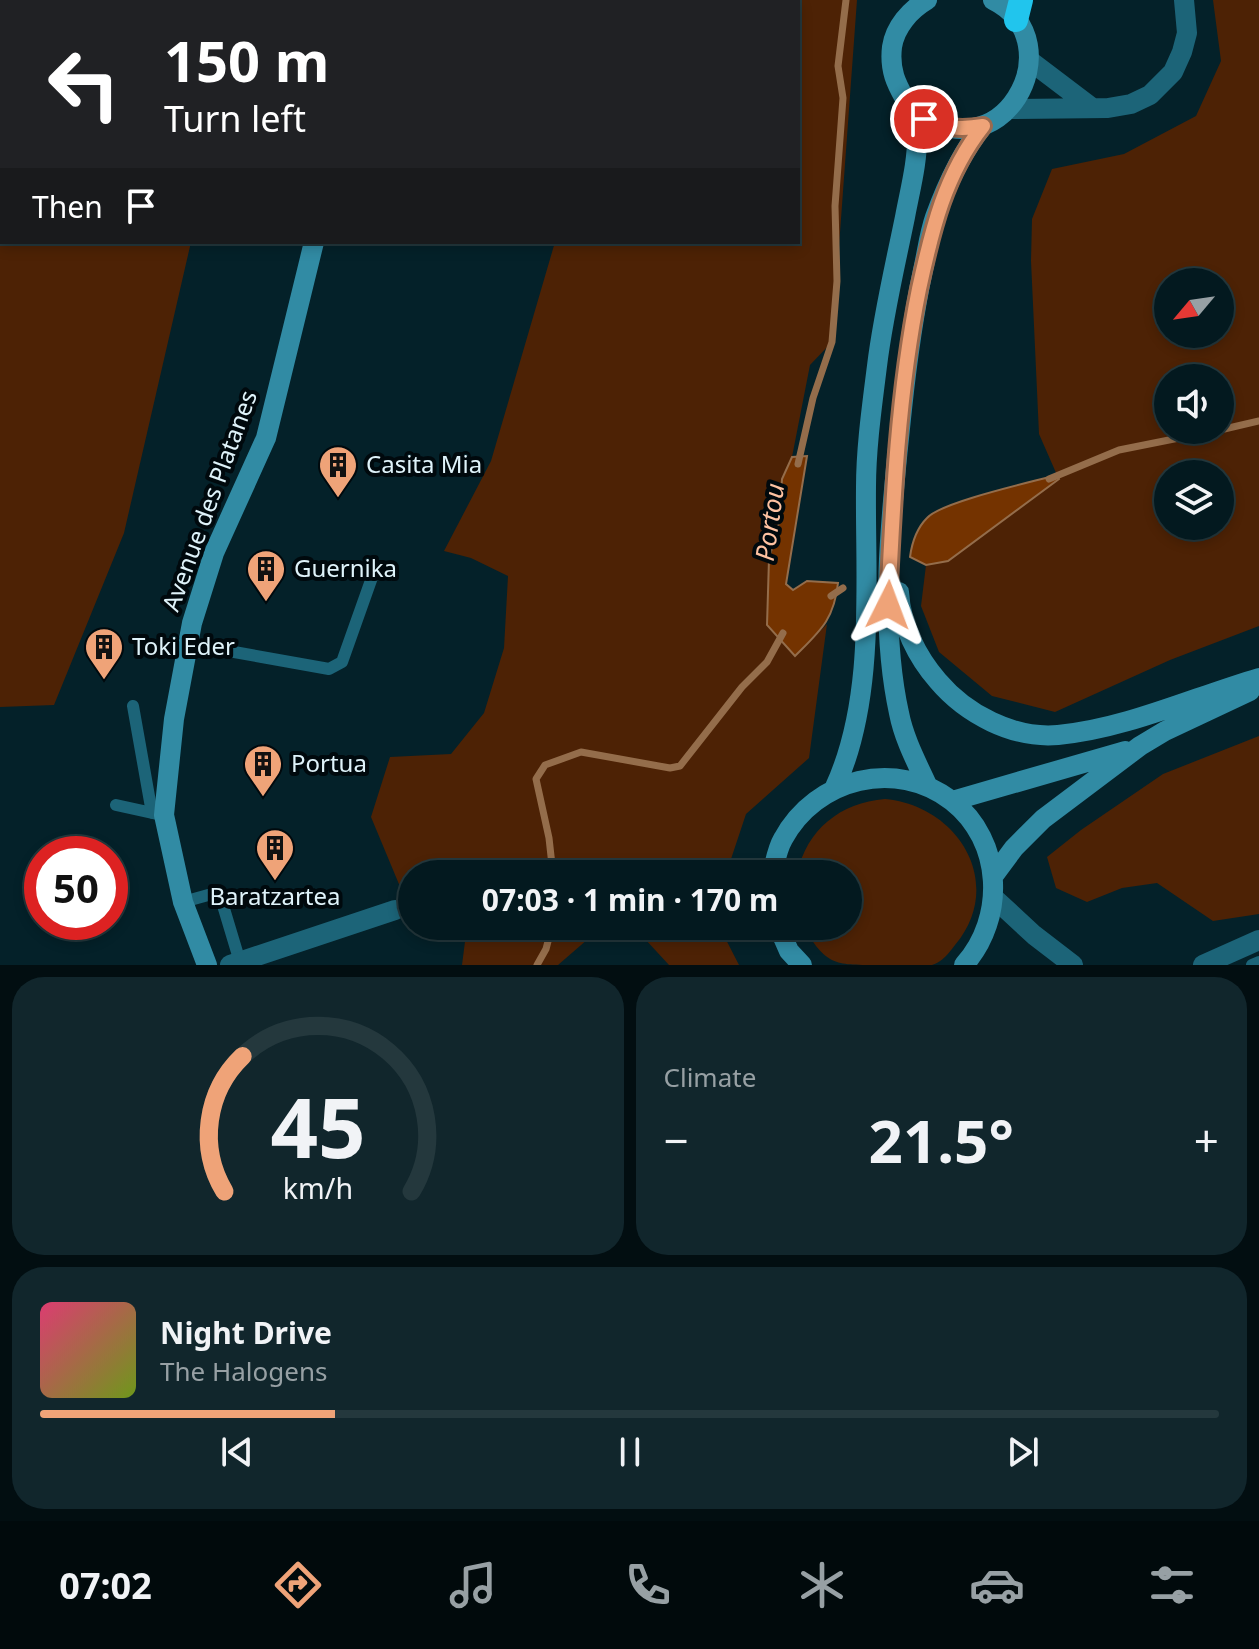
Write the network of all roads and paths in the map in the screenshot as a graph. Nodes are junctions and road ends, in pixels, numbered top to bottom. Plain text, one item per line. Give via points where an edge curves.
1 (927, 0) edge
2 (993, 0) edge
3 (1184, 0) edge
4 (1018, 10) edge
5 (1029, 60) junction
6 (909, 106) junction
7 (1091, 107) junction
8 (1009, 109) junction
9 (983, 126) junction
10 (314, 244) edge
11 (894, 484) junction
12 (375, 569) dead end
13 (189, 644) junction
14 (1259, 678) edge
15 (1259, 687) edge
16 (133, 706) dead end
17 (1140, 746) junction
18 (835, 787) junction
19 (928, 787) junction
20 (952, 801) junction
21 (116, 805) dead end
22 (158, 814) junction
23 (776, 860) edge
24 (994, 875) junction
25 (994, 898) junction
26 (183, 902) junction
27 (395, 910) dead end
28 (784, 940) edge
29 (1259, 940) edge
30 (1259, 962) edge
31 (235, 963) edge
32 (207, 965) edge
33 (802, 965) edge
34 (964, 965) edge
35 (1073, 965) edge
36 (1203, 965) edge
37 (1252, 965) edge

1 - 6 main road via 901,22 892,43 896,87
2 - 4 main road
3 - 7 street via 1187,33 1163,85 1131,104
4 - 5 main road
5 - 7 street
5 - 8 main road via 1023,87
6 - 9 main road via 943,127
6 - 18 main road via 917,131 914,170 877,365 867,468 862,675 847,761
7 - 8 street
8 - 9 main road
9 - 11 main road via 967,145 934,220 909,336
10 - 13 main road, Avenue des Platanes via 266,438 214,553
11 - 14 main road via 900,608 910,637 945,689 999,725 1056,735 1122,723
11 - 19 main road via 888,605 892,660 901,723
12 - 13 lane via 342,662 329,669
13 - 22 main road, Avenue des Platanes
15 - 17 main road
16 - 22 lane
17 - 20 main road
17 - 24 main road via 1043,819
18 - 19 main road via 866,778 897,778
18 - 23 main road via 804,809 782,840
19 - 20 main road
20 - 24 main road via 972,822
21 - 22 lane
22 - 26 main road, Avenue des Platanes
24 - 25 main road
25 - 34 main road via 988,927
25 - 35 street
26 - 31 lane via 219,892
26 - 32 main road, Avenue des Platanes
27 - 31 street
28 - 33 main road
29 - 36 street
30 - 37 lane

